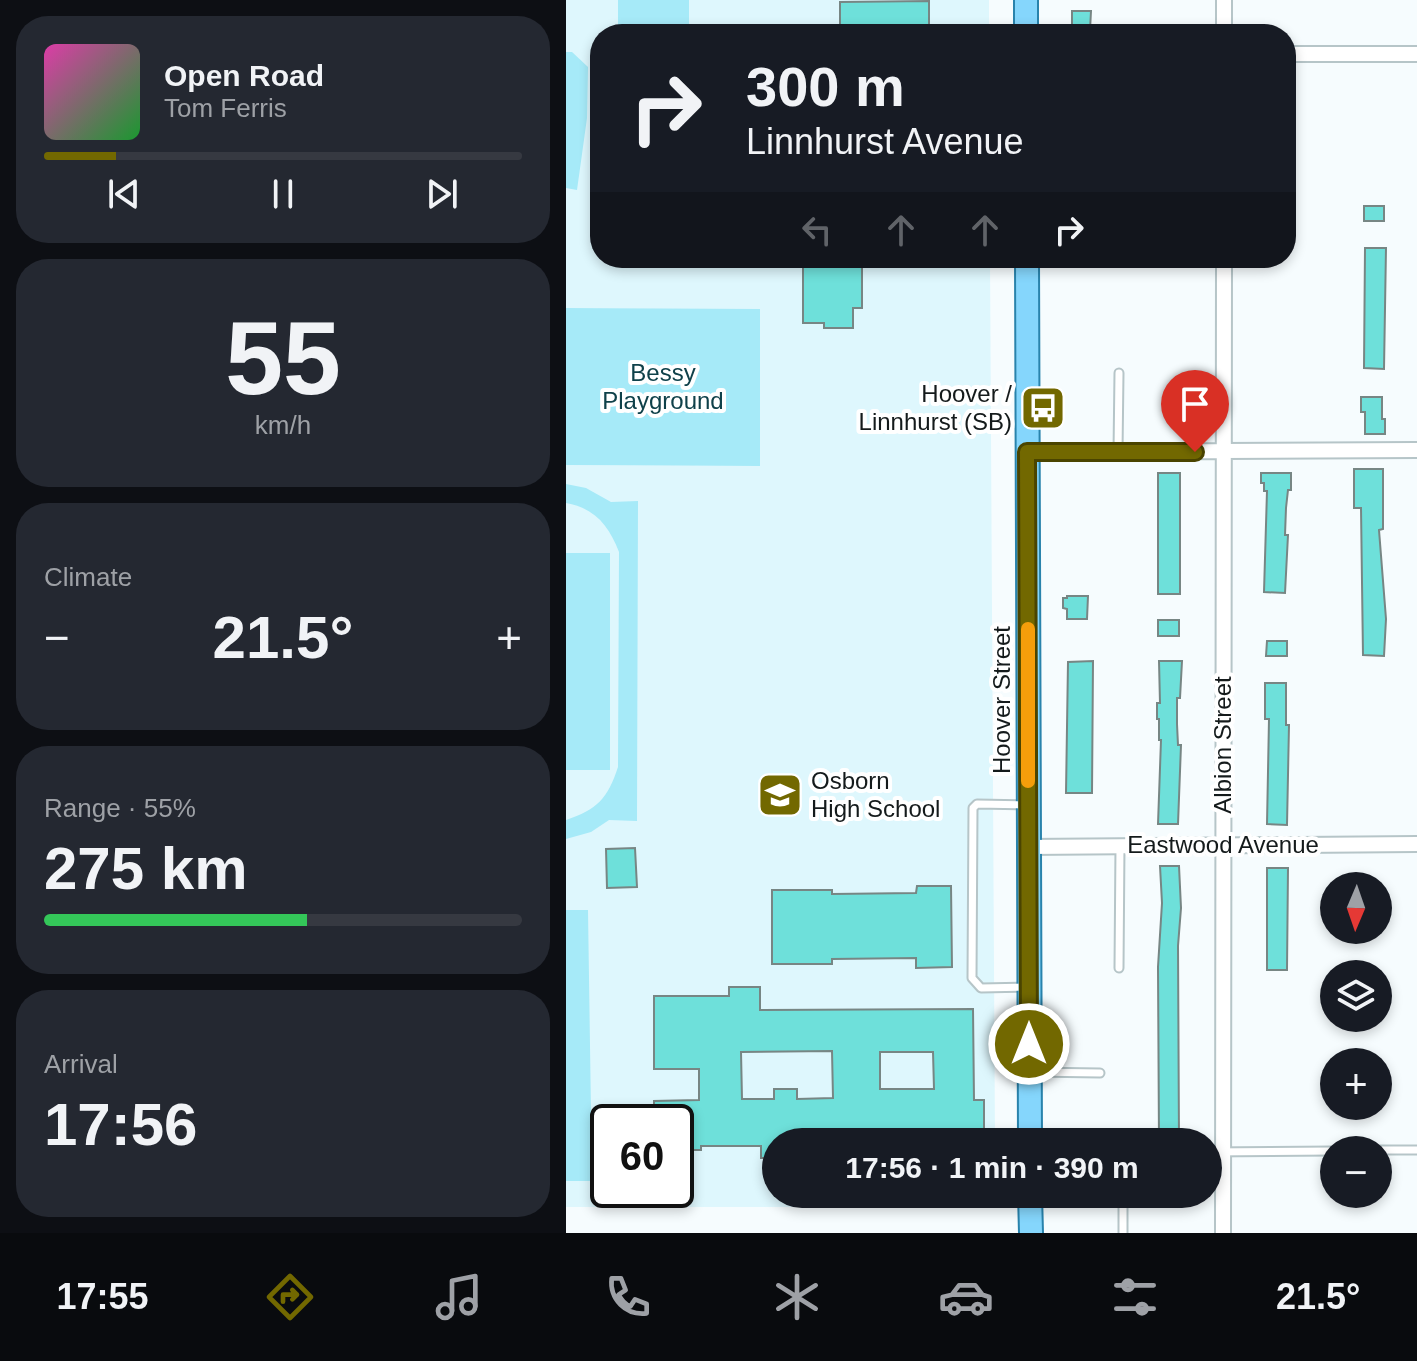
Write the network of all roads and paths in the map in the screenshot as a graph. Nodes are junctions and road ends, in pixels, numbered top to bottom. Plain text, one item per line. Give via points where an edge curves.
1 (1026, 0) edge
2 (1224, 0) edge
3 (1026, 24) edge
4 (1224, 24) edge
5 (1296, 54) edge
6 (1417, 54) edge
7 (1027, 268) edge
8 (1224, 268) edge
9 (1119, 373) dead end
10 (1417, 450) edge
11 (1027, 452) junction
12 (1118, 452) junction
13 (1223, 452) junction
14 (1028, 805) junction
15 (1417, 844) edge
16 (1224, 845) junction
17 (1120, 846) junction
18 (1028, 847) junction
19 (1119, 968) dead end
20 (1029, 987) junction
21 (1029, 1072) junction
22 (1100, 1073) dead end
23 (1030, 1128) edge
24 (1216, 1128) edge
25 (1392, 1150) edge
26 (1417, 1150) edge
27 (1320, 1151) edge
28 (1222, 1152) edge
29 (1030, 1208) edge
30 (1123, 1208) edge
31 (1221, 1208) edge
32 (1031, 1233) edge
33 (1123, 1233) edge
34 (1223, 1233) edge

1 - 3 main road
2 - 4 street
5 - 6 street
7 - 11 main road, Hoover Street
8 - 13 street, Albion Street
9 - 12 lane
10 - 13 street
11 - 12 street
11 - 14 main road, Hoover Street
12 - 13 street
13 - 16 street, Albion Street
14 - 18 main road, Hoover Street
14 - 20 lane via 973,808 972,978 981,988
15 - 16 street, Eastwood Avenue
16 - 17 street, Eastwood Avenue
16 - 24 street, Albion Street
17 - 18 street, Eastwood Avenue
17 - 19 lane
18 - 20 main road, Hoover Street
20 - 21 main road, Hoover Street
21 - 22 lane
21 - 23 main road, Hoover Street
25 - 26 lane
27 - 28 lane
29 - 32 main road
30 - 33 lane
31 - 34 street, Albion Street

